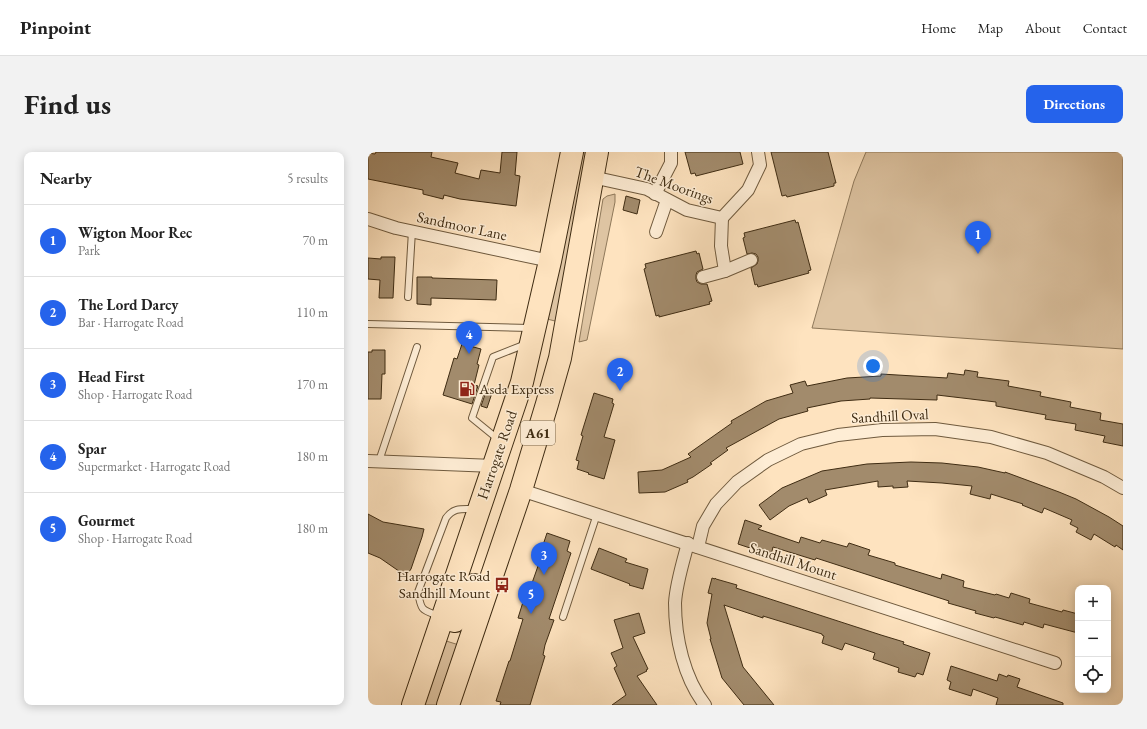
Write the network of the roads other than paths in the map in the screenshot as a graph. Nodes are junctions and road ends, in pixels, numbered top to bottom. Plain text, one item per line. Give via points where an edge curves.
1 (572, 152) edge
2 (597, 152) edge
3 (671, 152) edge
4 (758, 152) edge
5 (592, 177) junction
6 (656, 194) junction
7 (668, 200) junction
8 (722, 218) junction
9 (368, 219) edge
10 (412, 231) junction
11 (656, 232) dead end
12 (751, 260) dead end
13 (550, 262) junction
14 (725, 271) junction
15 (703, 277) dead end
16 (408, 297) dead end
17 (368, 324) edge
18 (533, 335) junction
19 (417, 347) dead end
20 (560, 358) junction
21 (502, 442) junction
22 (374, 461) edge
23 (494, 466) junction
24 (1123, 488) edge
25 (521, 490) junction
26 (478, 509) junction
27 (597, 514) junction
28 (693, 545) junction
29 (501, 549) junction
30 (563, 617) dead end
31 (442, 618) junction
32 (1055, 663) dead end
33 (413, 705) edge
34 (448, 705) edge
35 (705, 705) edge

1 - 13 highway, Harrogate Road / A61
2 - 5 highway, A61
3 - 6 street via 671,163
4 - 8 street, The Moorings via 760,165 754,187 748,190 735,208
5 - 6 street, The Moorings via 648,189
5 - 20 highway, A61
6 - 7 street, The Moorings
7 - 8 street, The Moorings via 687,210
7 - 11 street
8 - 14 street, The Moorings via 721,246
9 - 10 street, Sandmoor Lane
10 - 13 street, Sandmoor Lane
10 - 16 lane
12 - 14 street
13 - 18 highway, Harrogate Road / A61
14 - 15 street
17 - 18 lane
18 - 21 highway, Harrogate Road / A61 via 522,382
18 - 21 lane via 493,357 472,418
19 - 22 lane
20 - 23 highway via 546,360 538,372 513,444
20 - 25 highway, A61
21 - 23 highway, Harrogate Road / A61
22 - 23 street
23 - 26 highway, Harrogate Road / A61
24 - 28 street, Sandhill Oval via 1104,477 1047,453 991,437 935,429 882,430 838,435 801,444 768,460 737,482 716,504
25 - 27 street, Sandhill Mount
25 - 29 highway, A61
26 - 31 highway, Harrogate Road / A61
26 - 31 lane via 455,510 446,518 418,592 420,605 424,610
27 - 28 street, Sandhill Mount
27 - 30 lane
28 - 32 street, Sandhill Mount
28 - 35 street, Sandhill Oval via 680,573 675,602 677,631 690,680
29 - 31 highway via 482,562 464,612 455,621
29 - 34 highway, A61
31 - 33 highway, Harrogate Road / A61

